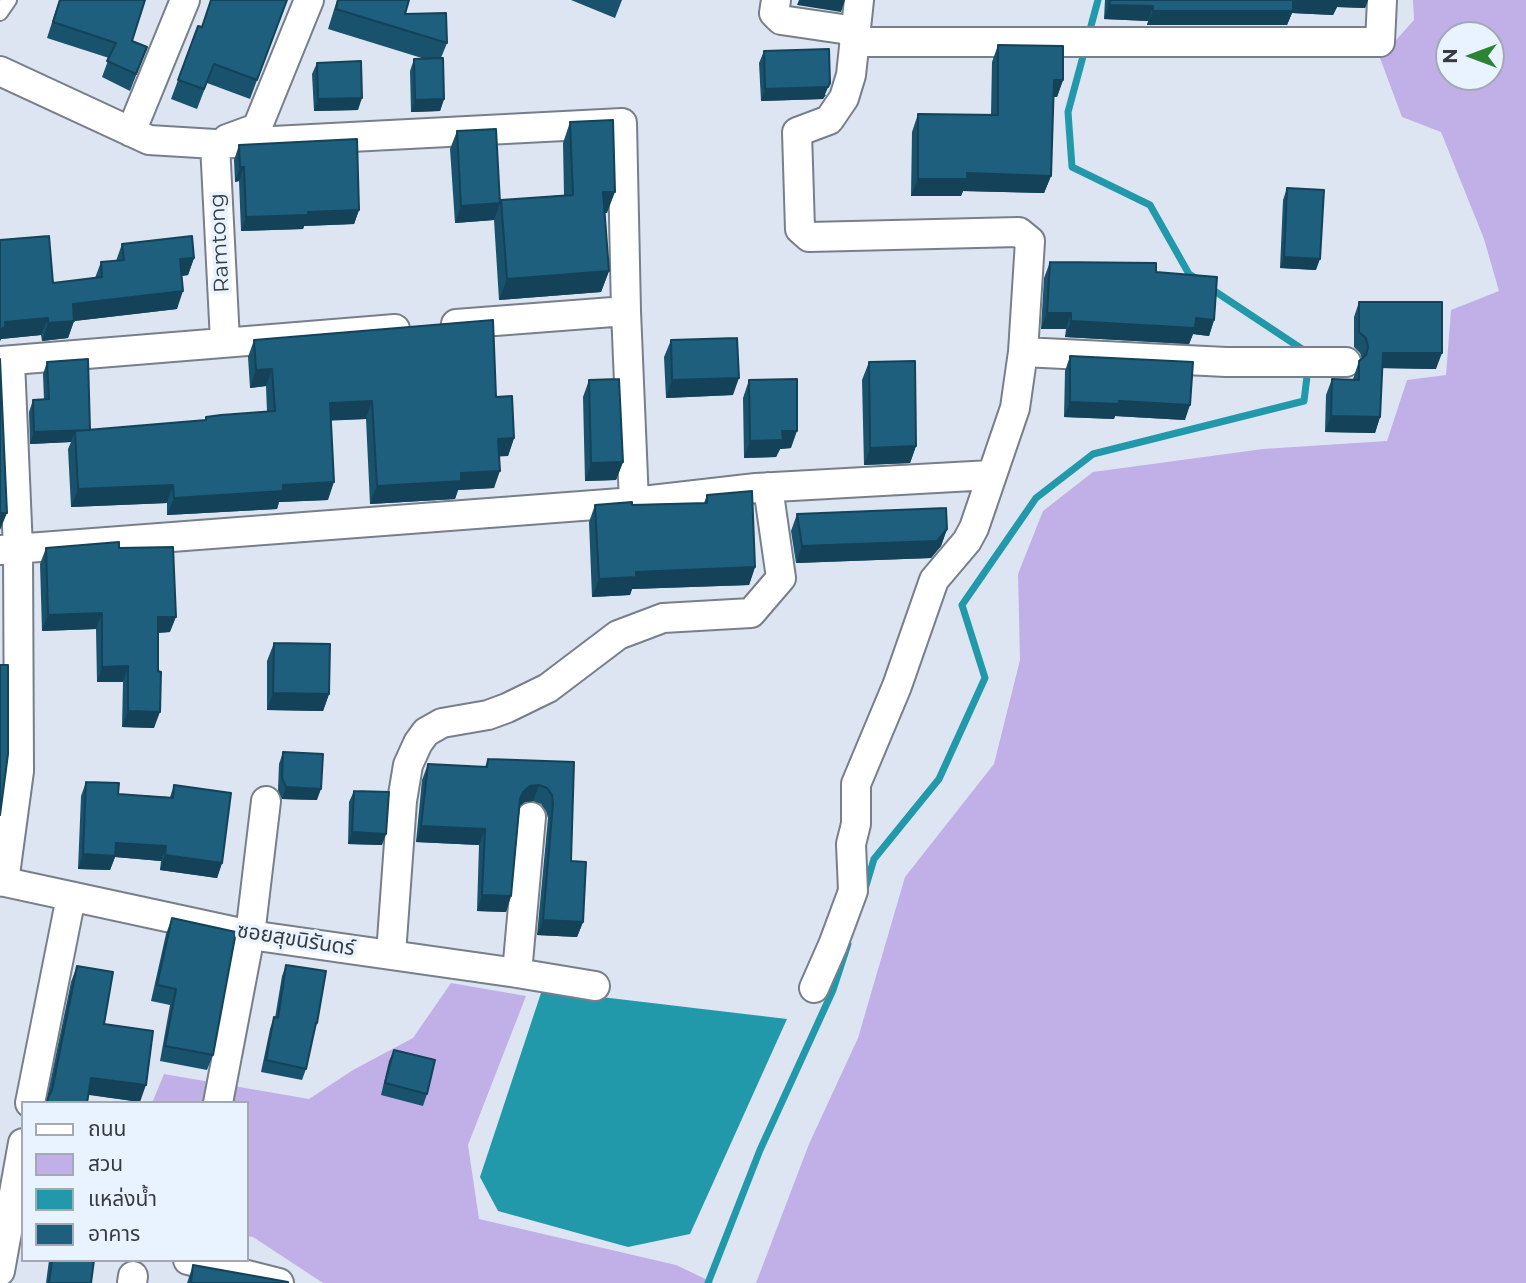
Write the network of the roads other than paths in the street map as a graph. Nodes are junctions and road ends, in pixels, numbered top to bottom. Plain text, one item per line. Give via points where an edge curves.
1 (9, 0) edge
2 (185, 0) edge
3 (309, 0) edge
4 (776, 0) edge
5 (859, 0) edge
6 (1382, 0) edge
7 (0, 13) edge
8 (855, 37) junction
9 (0, 71) edge
10 (131, 132) junction
11 (215, 144) junction
12 (626, 311) junction
13 (225, 341) junction
14 (1023, 352) junction
15 (5, 361) edge
16 (1323, 362) dead end
17 (991, 475) junction
18 (768, 487) junction
19 (634, 502) junction
20 (9, 549) edge
21 (266, 801) dead end
22 (531, 817) dead end
23 (2, 882) edge
24 (71, 897) junction
25 (250, 934) junction
26 (391, 954) junction
27 (517, 972) junction
28 (595, 986) dead end
29 (814, 988) dead end
30 (30, 1101) edge
31 (218, 1101) edge
32 (21, 1154) edge
33 (192, 1262) edge
34 (0, 1271) edge
35 (279, 1283) edge

1 - 7 lane
2 - 10 street
3 - 11 street via 257,128
4 - 8 street via 775,13 781,20
5 - 8 street
6 - 8 street via 1380,42 1032,44
8 - 14 street via 844,98 829,120 797,132 800,229 809,237 1019,232 1030,241
9 - 10 street
10 - 11 street via 149,140
11 - 12 street via 622,123
11 - 13 street, Ramtong
12 - 13 street
12 - 19 street
13 - 15 street
14 - 16 street
14 - 17 street via 1015,408
15 - 20 street
17 - 18 street
17 - 29 street via 967,541 934,580 856,784 853,891
18 - 19 street
18 - 26 street via 780,578 751,613 663,618 618,635 548,688 507,708 442,723 426,732 408,765 402,801
19 - 20 street
20 - 23 street via 19,771
21 - 25 street
22 - 27 street
23 - 24 street, ซอยสุขนิรันดร์
24 - 25 street, ซอยสุขนิรันดร์
24 - 30 street
25 - 26 street, ซอยสุขนิรันดร์
25 - 31 street
26 - 27 street, ซอยสุขนิรันดร์
27 - 28 street, ซอยสุขนิรันดร์
32 - 34 street
33 - 35 street

